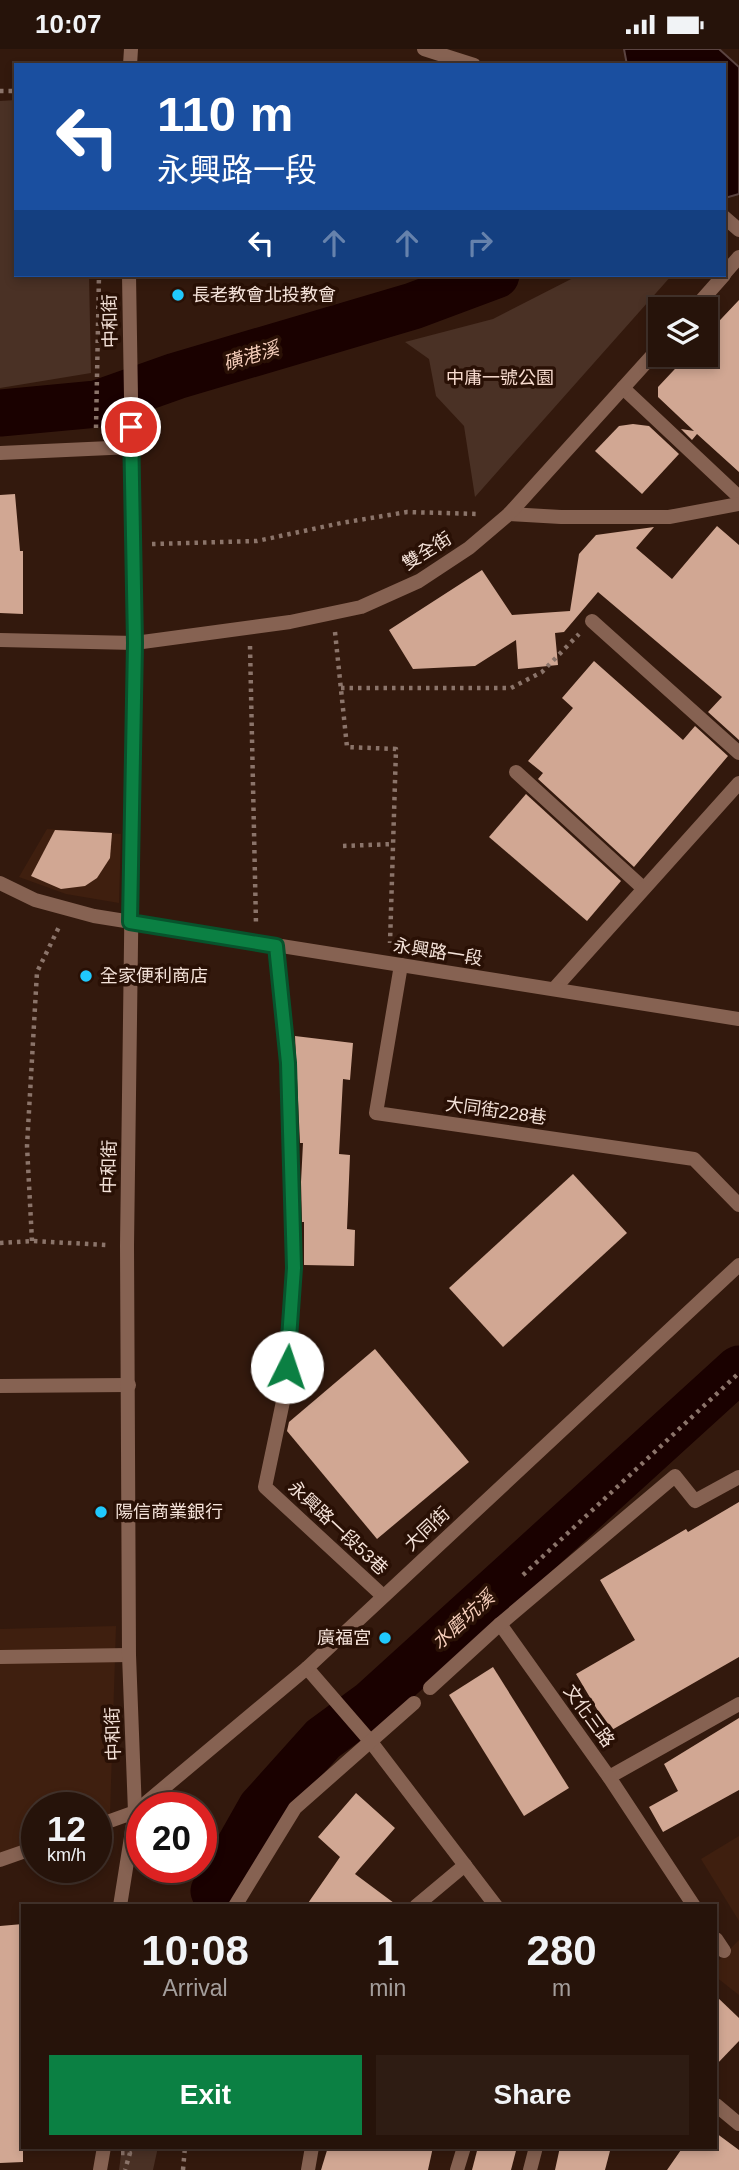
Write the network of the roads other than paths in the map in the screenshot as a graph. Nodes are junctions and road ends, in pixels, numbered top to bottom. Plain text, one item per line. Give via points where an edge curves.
1 (424, 49) edge
2 (468, 63) edge
3 (739, 257) edge
4 (726, 272) edge
5 (129, 277) edge
6 (721, 277) edge
7 (704, 297) edge
8 (648, 360) edge
9 (623, 388) junction
10 (132, 447) junction
11 (0, 453) edge
12 (739, 497) edge
13 (739, 504) edge
14 (509, 514) junction
15 (592, 621) road end
16 (0, 640) edge
17 (135, 643) junction
18 (739, 753) edge
19 (516, 772) dead end
20 (739, 783) edge
21 (0, 883) edge
22 (643, 888) junction
23 (130, 922) junction
24 (276, 946) junction
25 (395, 965) junction
26 (554, 989) junction
27 (739, 1019) edge
28 (739, 1205) edge
29 (739, 1265) edge
30 (129, 1385) junction
31 (0, 1386) edge
32 (739, 1477) edge
33 (383, 1596) junction
34 (500, 1624) junction
35 (129, 1655) junction
36 (0, 1657) edge
37 (307, 1668) junction
38 (430, 1688) dead end
39 (414, 1703) dead end
40 (739, 1704) edge
41 (370, 1742) junction
42 (609, 1777) junction
43 (134, 1792) edge
44 (159, 1792) edge
45 (21, 1853) edge
46 (0, 1860) edge
47 (465, 1865) junction
48 (126, 1868) edge
49 (120, 1904) edge
50 (236, 1904) edge
51 (418, 1904) edge
52 (494, 1904) edge
53 (693, 1904) edge
54 (717, 2106) edge
55 (739, 2125) edge
56 (104, 2149) edge
57 (312, 2149) edge
58 (463, 2149) edge
59 (535, 2149) edge
60 (100, 2170) edge
61 (308, 2170) edge
62 (457, 2170) edge
63 (530, 2170) edge

1 - 2 street
3 - 4 street
5 - 10 street, 中和街
6 - 7 street
8 - 9 street, 雙全街
9 - 12 street
9 - 14 street, 雙全街
10 - 11 street
10 - 17 street, 中和街
13 - 14 street via 669,517
14 - 17 street, 雙全街 via 419,581 361,607 290,622
15 - 18 street
16 - 17 street, 雙全街
17 - 23 street, 中和街
19 - 22 street
20 - 22 street
21 - 23 street, 永興路一段 via 35,899
22 - 26 street
23 - 24 street, 永興路一段
23 - 30 street, 中和街
24 - 25 street, 永興路一段
24 - 33 street, 永興路一段53巷 via 288,1063 294,1268 285,1392 265,1487
25 - 26 street, 永興路一段
25 - 28 street, 大同街228巷 via 376,1113 694,1159
26 - 27 street, 永興路一段
29 - 33 street, 大同街
30 - 31 street
30 - 35 street, 中和街
32 - 34 street via 695,1500 675,1476
33 - 37 street, 大同街
34 - 38 street
34 - 42 street, 文化三路
35 - 36 street
35 - 43 street, 中和街
37 - 41 street
37 - 44 street, 大同街
39 - 41 street
40 - 42 street, 文化三路
41 - 47 street
41 - 50 street via 295,1808
42 - 53 street
45 - 46 street
47 - 51 street
47 - 52 street
48 - 49 street, 中和街
54 - 55 street
56 - 60 street
57 - 61 street
58 - 62 street
59 - 63 street

